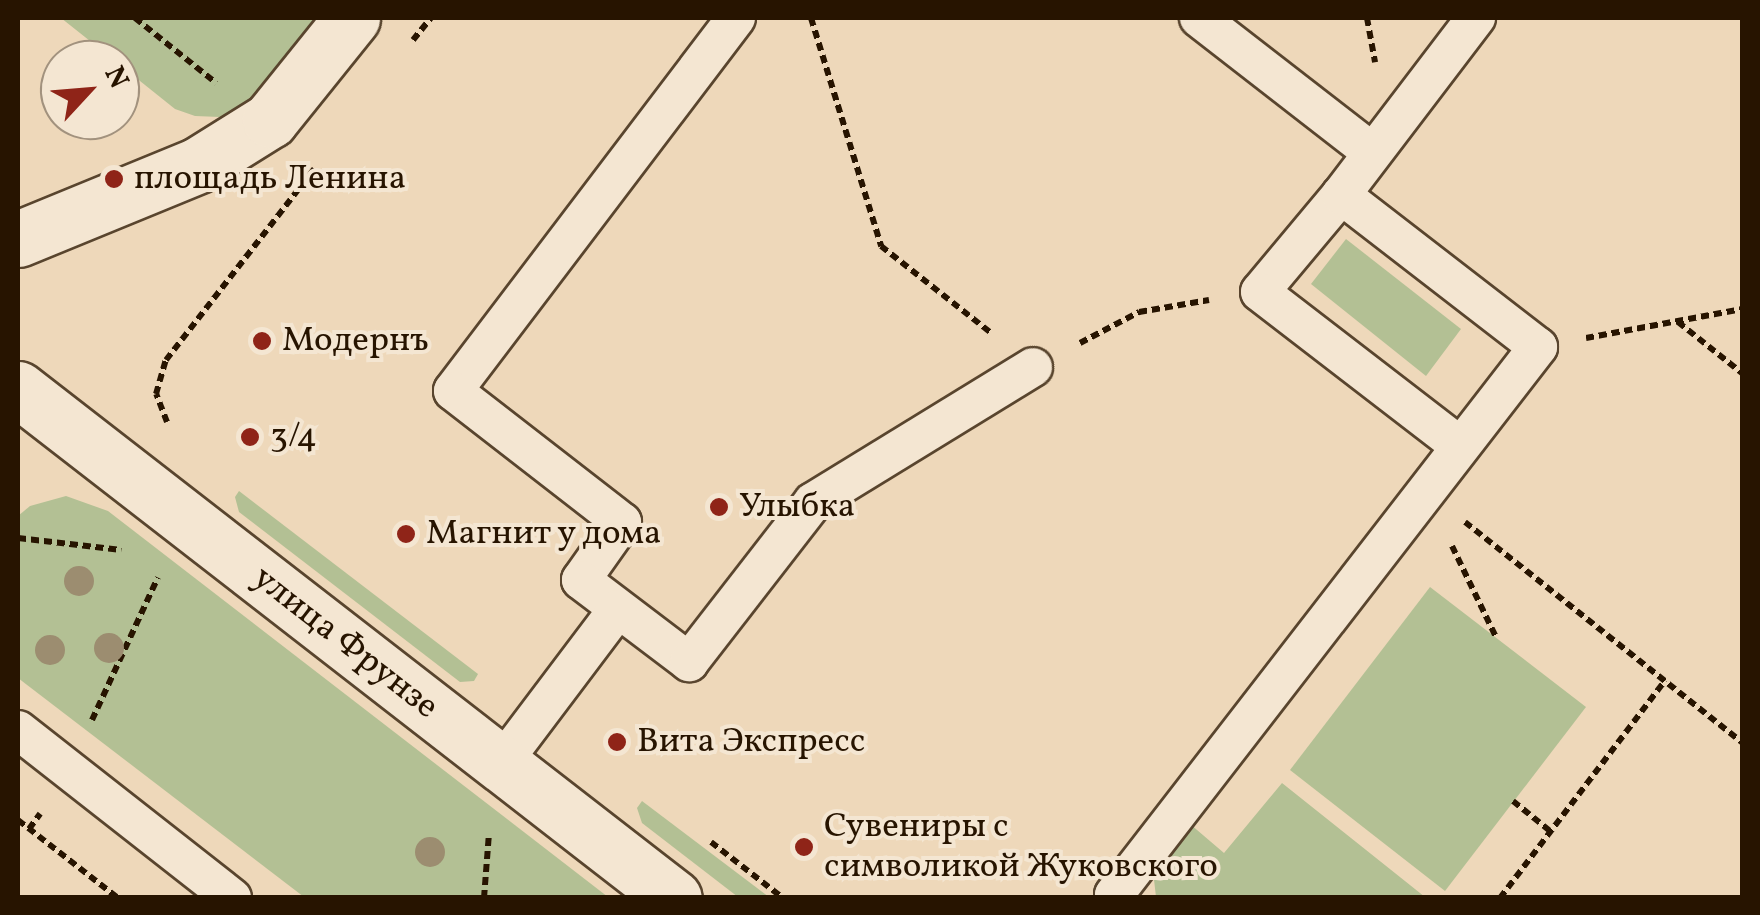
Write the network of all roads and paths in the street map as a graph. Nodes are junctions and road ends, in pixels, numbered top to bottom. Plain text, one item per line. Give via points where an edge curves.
1 (352, 18) edge
2 (430, 18) edge
3 (736, 18) edge
4 (811, 18) edge
5 (1199, 18) edge
6 (1476, 18) edge
7 (407, 48) dead end
8 (1372, 152) junction
9 (326, 153) dead end
10 (1342, 195) junction
11 (18, 239) edge
12 (1260, 292) junction
13 (1742, 309) edge
14 (1678, 321) junction
15 (1538, 347) junction
16 (1033, 367) junction
17 (1742, 373) edge
18 (18, 389) edge
19 (182, 434) dead end
20 (1460, 446) junction
21 (1426, 490) junction
22 (18, 538) edge
23 (181, 541) junction
24 (618, 609) junction
25 (1496, 637) dead end
26 (1666, 681) junction
27 (18, 730) edge
28 (1742, 742) edge
29 (502, 764) junction
30 (70, 771) junction
31 (1514, 802) dead end
32 (18, 820) edge
33 (30, 829) junction
34 (1550, 831) junction
35 (710, 841) dead end
36 (118, 898) edge
37 (232, 898) edge
38 (674, 898) edge
39 (783, 898) edge
40 (1118, 898) edge
41 (1500, 898) edge

1 - 11 main road via 270,120 198,165
2 - 7 path
3 - 24 lane via 453,392 622,522 581,580
4 - 16 path via 881,246
5 - 8 lane
6 - 8 lane
8 - 10 lane
9 - 19 path via 166,360 156,394 167,422
10 - 12 lane
10 - 15 lane
12 - 16 path via 1139,312
12 - 20 lane
13 - 14 path
14 - 15 path
14 - 17 path
15 - 20 lane
16 - 24 lane via 813,502 689,662
18 - 23 main road, улица Фрунзе
20 - 21 lane
21 - 25 path
21 - 26 path
21 - 40 lane
22 - 23 path
23 - 29 main road, улица Фрунзе
23 - 30 path
24 - 29 lane
26 - 28 path
26 - 34 path
27 - 30 lane
29 - 38 main road, улица Фрунзе
30 - 33 path
30 - 37 lane
31 - 34 path
32 - 33 path
33 - 36 path
34 - 41 path
35 - 39 path

